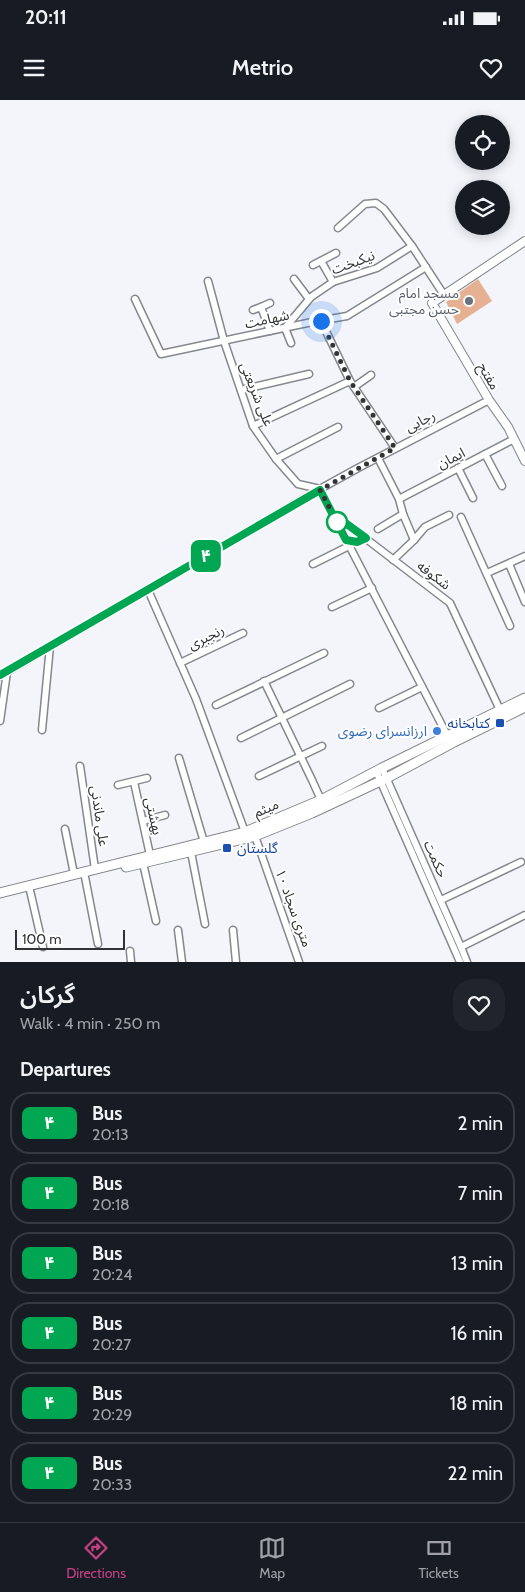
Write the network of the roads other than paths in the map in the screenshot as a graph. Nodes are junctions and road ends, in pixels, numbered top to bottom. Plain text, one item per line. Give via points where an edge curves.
1 (338, 228) dead end
2 (525, 241) edge
3 (412, 246) junction
4 (336, 252) dead end
5 (321, 261) junction
6 (313, 265) dead end
7 (426, 267) junction
8 (294, 279) dead end
9 (208, 281) dead end
10 (333, 282) junction
11 (444, 295) junction
12 (135, 298) dead end
13 (309, 299) junction
14 (270, 303) dead end
15 (261, 307) junction
16 (253, 310) dead end
17 (321, 321) junction
18 (285, 328) junction
19 (270, 331) junction
20 (224, 341) junction
21 (291, 343) dead end
22 (309, 374) dead end
23 (371, 375) dead end
24 (352, 384) junction
25 (241, 390) junction
26 (489, 400) junction
27 (253, 426) junction
28 (338, 427) dead end
29 (514, 439) junction
30 (395, 448) junction
31 (485, 454) junction
32 (378, 458) junction
33 (276, 459) junction
34 (525, 461) edge
35 (458, 468) junction
36 (502, 486) dead end
37 (320, 490) junction
38 (399, 498) junction
39 (473, 498) dead end
40 (333, 514) junction
41 (403, 514) junction
42 (449, 515) dead end
43 (461, 517) dead end
44 (378, 529) dead end
45 (366, 538) junction
46 (414, 540) junction
47 (347, 543) junction
48 (525, 556) edge
49 (393, 560) junction
50 (313, 564) dead end
51 (508, 564) junction
52 (487, 573) junction
53 (372, 588) junction
54 (148, 590) junction
55 (525, 602) edge
56 (332, 608) dead end
57 (510, 626) dead end
58 (243, 633) dead end
59 (50, 646) junction
60 (324, 653) dead end
61 (180, 663) junction
62 (7, 672) junction
63 (0, 676) edge
64 (264, 681) junction
65 (350, 684) dead end
66 (422, 686) junction
67 (525, 698) edge
68 (216, 705) dead end
69 (525, 707) edge
70 (379, 708) dead end
71 (500, 710) junction
72 (281, 717) junction
73 (0, 721) edge
74 (42, 730) dead end
75 (447, 736) junction
76 (241, 738) dead end
77 (322, 746) dead end
78 (300, 756) junction
79 (179, 758) dead end
80 (80, 766) dead end
81 (379, 769) junction
82 (259, 776) dead end
83 (147, 778) dead end
84 (384, 779) junction
85 (134, 782) junction
86 (118, 785) dead end
87 (320, 800) junction
88 (166, 815) dead end
89 (143, 822) junction
90 (66, 829) dead end
91 (246, 832) junction
92 (255, 836) junction
93 (204, 842) junction
94 (191, 852) junction
95 (150, 855) junction
96 (521, 862) dead end
97 (143, 863) junction
98 (95, 869) junction
99 (74, 874) junction
100 (85, 877) junction
101 (29, 888) junction
102 (0, 892) edge
103 (0, 898) edge
104 (441, 900) junction
105 (525, 915) edge
106 (156, 921) dead end
107 (205, 924) dead end
108 (178, 930) dead end
109 (233, 930) dead end
110 (98, 944) dead end
111 (43, 947) dead end
112 (461, 947) junction
113 (130, 951) dead end
114 (299, 961) edge
115 (131, 962) edge
116 (182, 962) edge
117 (236, 962) edge
118 (291, 962) edge
119 (460, 962) edge
120 (467, 962) edge

1 - 3 street via 364,204 376,203
2 - 11 street
3 - 7 street
3 - 10 street, نیکبخت via 377,268
4 - 5 street
5 - 6 street
5 - 10 street
7 - 11 street
7 - 17 street, شهامت via 347,316
8 - 13 street
9 - 20 street, علی شریعتی
10 - 13 street, نیکبخت
11 - 26 street, مفتح via 432,303
12 - 20 street, شهامت via 161,354
13 - 18 street, نیکبخت
14 - 15 street
15 - 16 street
15 - 19 street
17 - 18 street, شهامت
17 - 24 street
18 - 19 street, شهامت
18 - 21 street
19 - 20 street, شهامت
20 - 25 street, علی شریعتی
22 - 25 street
23 - 24 street
24 - 27 street
24 - 30 street
25 - 27 street, علی شریعتی
26 - 29 street, مفتح
26 - 30 street, رجایی
27 - 33 street, علی شریعتی
28 - 33 street
29 - 31 street, ایمان
29 - 34 street, مفتح
30 - 32 street, رجایی
31 - 35 street, ایمان
31 - 36 street
32 - 37 street, رجایی
32 - 38 street, شکوفه
33 - 37 street, علی شریعتی via 298,484
35 - 38 street, ایمان
35 - 39 street
37 - 40 street
37 - 54 street, رجایی
38 - 41 street, شکوفه
40 - 45 street, شکوفه
40 - 47 street
41 - 44 street
41 - 46 street, شکوفه
42 - 46 street, شکوفه via 425,527
43 - 52 street
45 - 47 street
45 - 49 street, شکوفه
46 - 49 street
47 - 50 street
47 - 53 street
48 - 51 street
49 - 71 street, شکوفه via 450,603
51 - 52 street
51 - 55 street
52 - 57 street
53 - 56 street
53 - 66 street
54 - 59 street, رجایی
54 - 61 street
58 - 61 street, رنجبری
59 - 62 street, رجایی
59 - 74 street
60 - 64 street
61 - 91 street
62 - 63 street, رجایی
62 - 73 street
64 - 68 street
64 - 72 street
65 - 72 street
66 - 70 street
66 - 75 street
67 - 71 main road, میثم
69 - 84 main road, میثم
71 - 75 main road, میثم
72 - 76 street
72 - 78 street
75 - 81 main road, میثم
77 - 78 street
78 - 82 street
78 - 87 street
79 - 93 street
80 - 98 street, علی ماندنی
81 - 84 street, حکمت
81 - 87 main road, میثم
83 - 85 street
84 - 92 main road, میثم
84 - 104 street, حکمت
84 - 119 street, حکمت
85 - 86 street
85 - 89 street, بهشتی
87 - 91 main road, میثم
88 - 89 street
89 - 95 street, بهشتی
90 - 99 street
91 - 93 main road, میثم
92 - 94 main road, میثم
92 - 114 street, ۱۰ متری سجاد
93 - 95 main road, میثم
94 - 97 main road, میثم
94 - 107 street
95 - 98 main road, میثم
96 - 104 street
97 - 100 main road, میثم
97 - 106 street
98 - 99 main road, میثم
99 - 101 main road, میثم
100 - 101 main road, میثم
100 - 110 street
101 - 102 main road, میثم
101 - 103 main road, میثم
101 - 111 street
104 - 112 street, حکمت
105 - 112 street
108 - 116 street
109 - 117 street
112 - 120 street, حکمت
113 - 115 street
114 - 118 street

